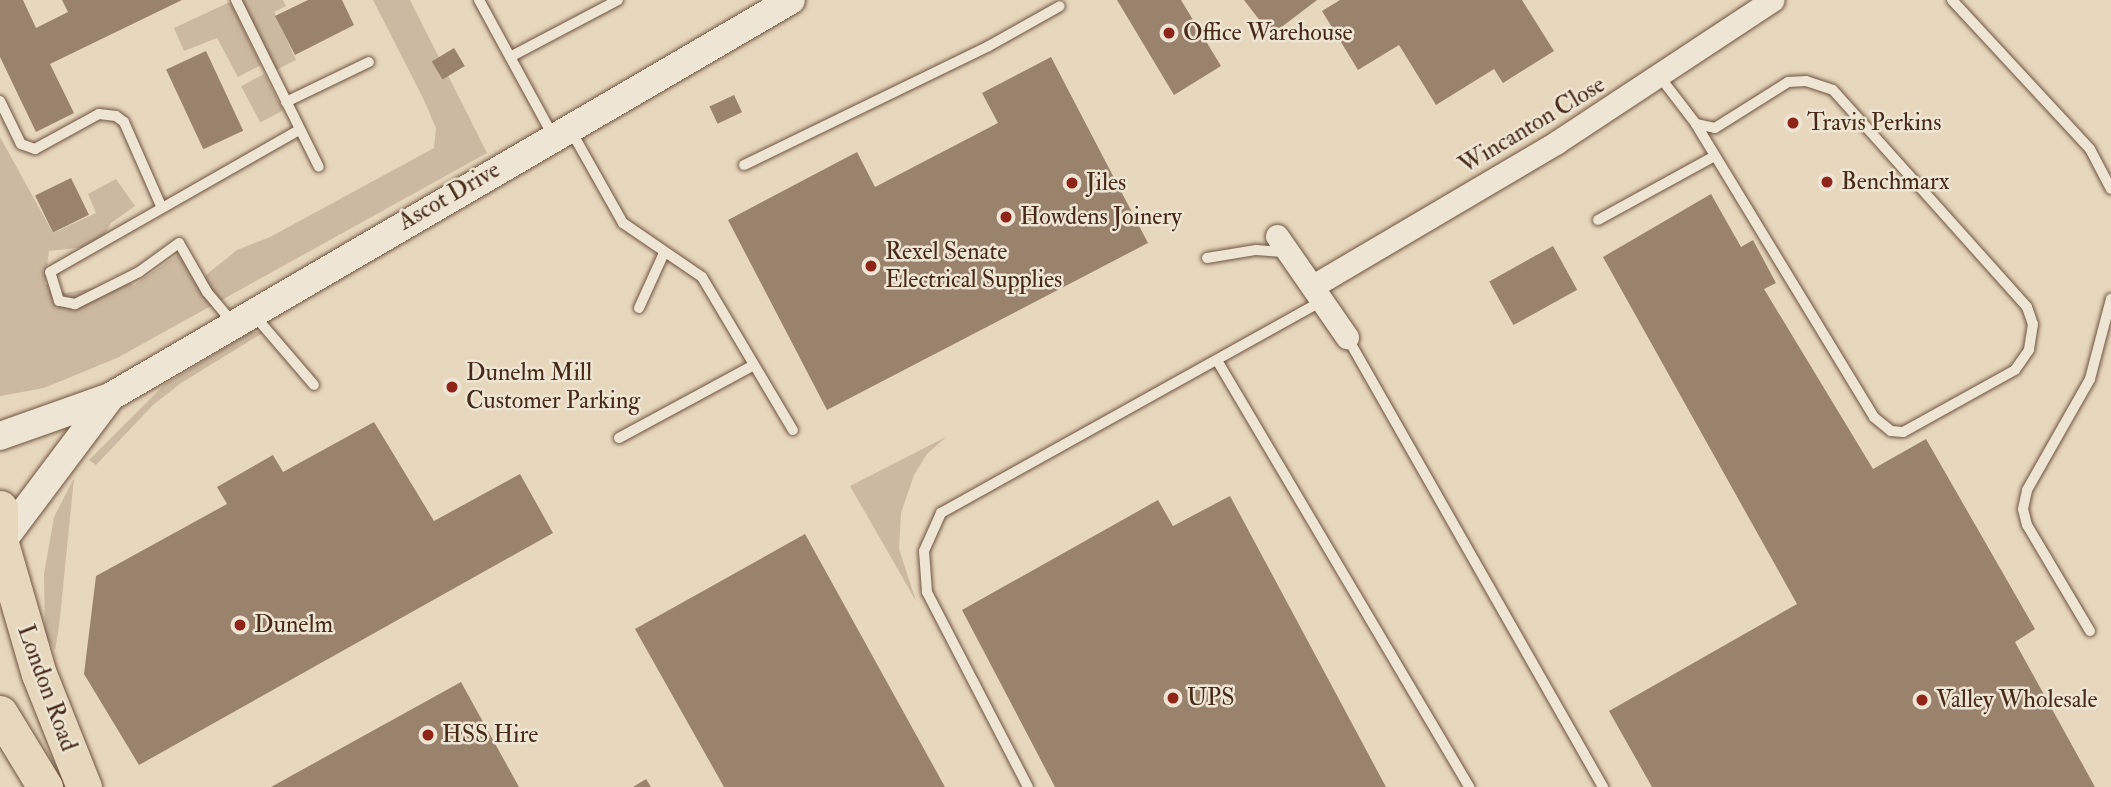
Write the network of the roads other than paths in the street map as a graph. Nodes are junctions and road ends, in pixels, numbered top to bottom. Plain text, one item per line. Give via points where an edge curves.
1 (236, 0) edge
2 (479, 0) edge
3 (618, 0) edge
4 (792, 0) edge
5 (1772, 0) edge
6 (1952, 0) edge
7 (1060, 6) dead end
8 (510, 57) junction
9 (369, 62) dead end
10 (1660, 77) junction
11 (0, 101) edge
12 (286, 102) junction
13 (1696, 124) junction
14 (299, 130) junction
15 (561, 132) junction
16 (1715, 156) junction
17 (744, 165) dead end
18 (319, 167) dead end
19 (2111, 189) edge
20 (161, 206) junction
21 (1598, 219) dead end
22 (1284, 244) joint
23 (664, 253) junction
24 (1207, 258) dead end
25 (1318, 293) junction
26 (2111, 299) edge
27 (639, 308) dead end
28 (242, 317) junction
29 (1347, 337) joint
30 (1218, 362) junction
31 (754, 365) junction
32 (314, 385) dead end
33 (110, 397) junction
34 (793, 430) dead end
35 (0, 436) edge
36 (619, 438) dead end
37 (1, 538) edge
38 (2090, 631) dead end
39 (0, 713) edge
40 (44, 787) edge
41 (85, 787) edge
42 (1028, 787) edge
43 (1469, 787) edge
44 (1603, 787) edge

1 - 12 lane
2 - 8 lane
3 - 8 lane
4 - 15 street, Ascot Drive
5 - 10 street, Wincanton Close
6 - 19 lane via 2090,149
7 - 17 lane via 989,46
8 - 15 lane
9 - 12 lane
10 - 13 lane
10 - 25 street, Wincanton Close
11 - 20 lane via 21,144 35,149 99,114 116,116 124,122
12 - 14 lane
13 - 16 lane
13 - 16 lane via 1715,128 1788,82 1805,81 1833,90 2027,307 2033,324 2029,350 2015,370 1903,432 1891,431 1874,417
14 - 18 lane
14 - 20 lane
15 - 23 lane via 623,223
15 - 28 street, Ascot Drive
16 - 21 lane
20 - 28 lane via 56,265 49,280 59,301 75,304 139,272 179,243 206,292
22 - 24 lane
22 - 25 street
23 - 27 lane
23 - 31 lane via 702,277
25 - 29 street
25 - 30 lane
26 - 38 lane via 2090,379 2027,490 2023,509 2027,525
28 - 32 lane
28 - 33 street, Ascot Drive
29 - 44 lane
30 - 42 lane via 941,513 929,536 924,551 928,592
30 - 43 lane
31 - 34 lane
31 - 36 lane
33 - 35 street, Ascot Drive
33 - 37 street, Ascot Drive
37 - 41 main road, London Road via 39,674
39 - 40 main road, London Road

